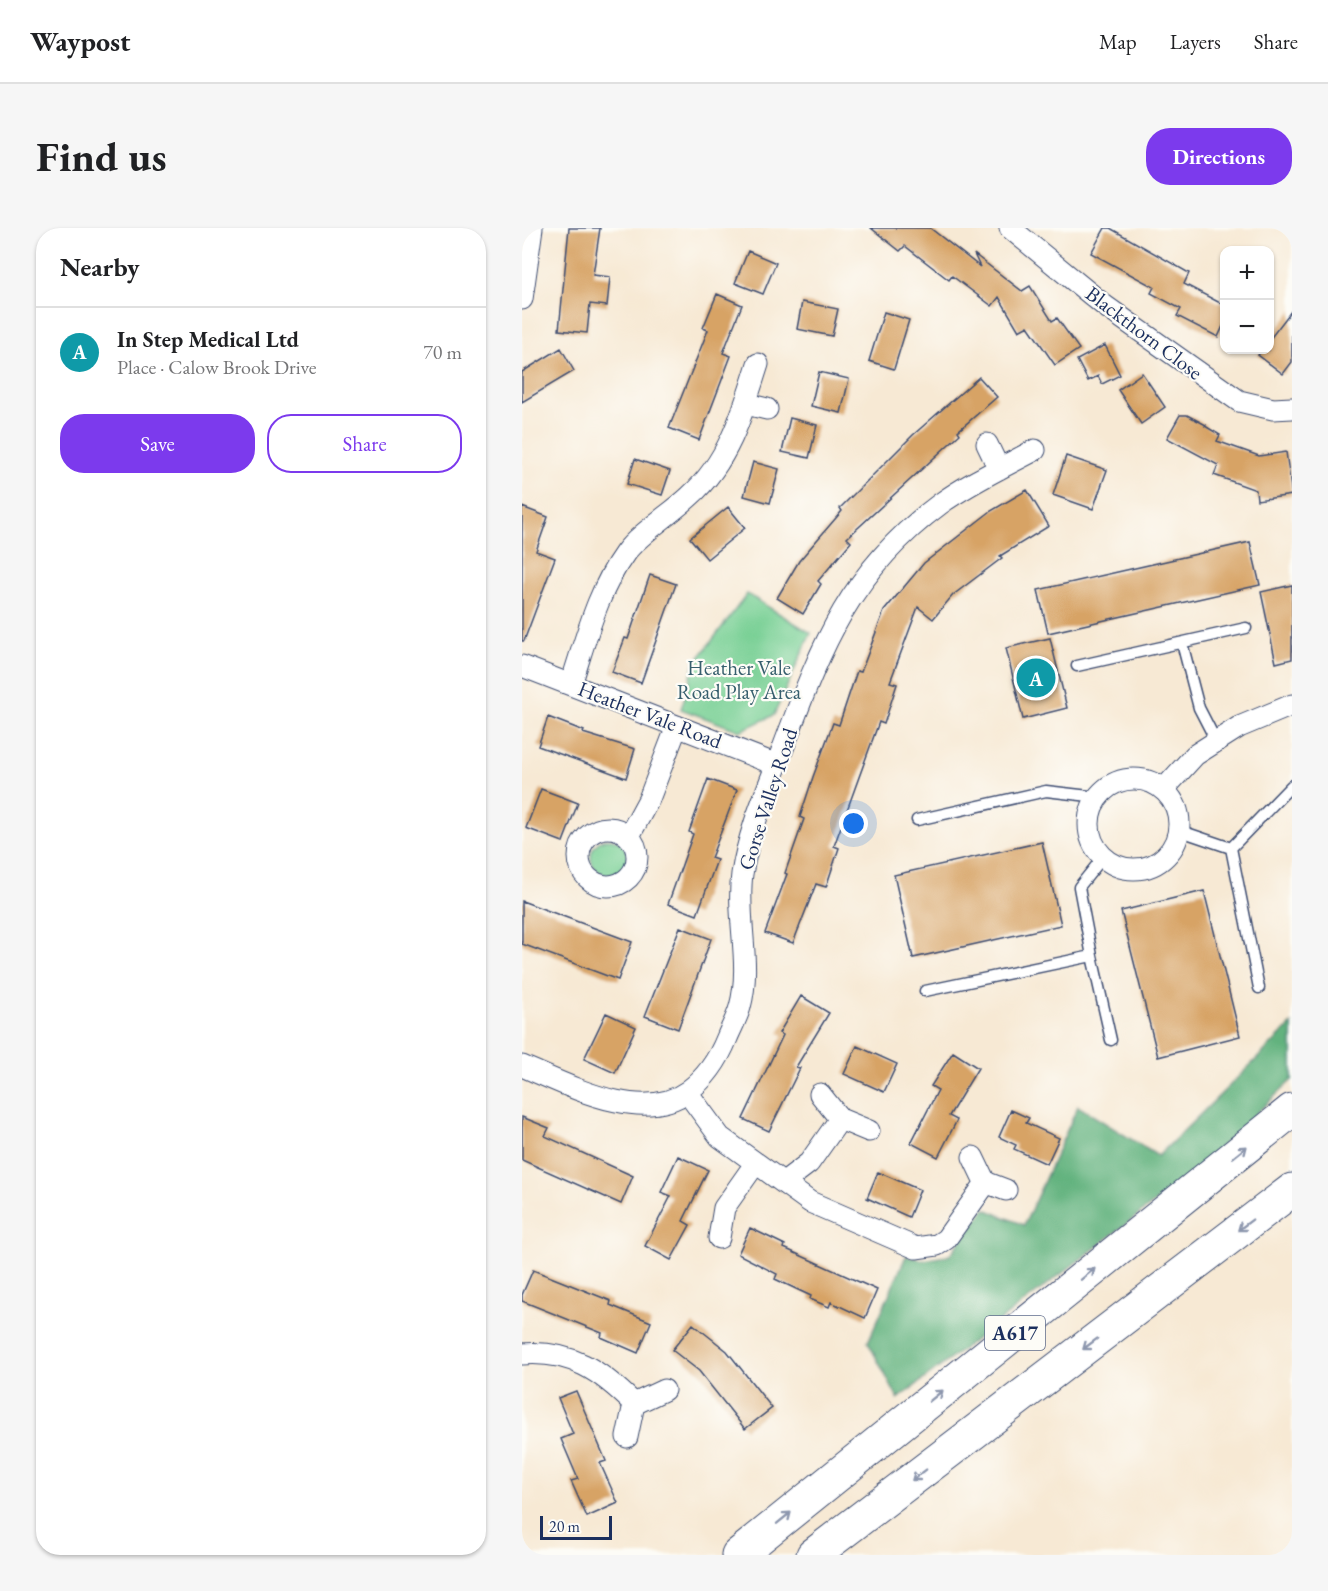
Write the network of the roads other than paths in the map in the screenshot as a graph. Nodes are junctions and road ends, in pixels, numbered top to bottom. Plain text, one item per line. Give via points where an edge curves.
1 (532, 228) edge
2 (1010, 228) edge
3 (522, 299) edge
4 (758, 364) dead end
5 (746, 404) junction
6 (1292, 408) edge
7 (767, 409) dead end
8 (987, 444) dead end
9 (1035, 450) dead end
10 (999, 469) junction
11 (1246, 628) dead end
12 (1182, 643) junction
13 (522, 666) edge
14 (1077, 666) dead end
15 (571, 684) junction
16 (1292, 705) edge
17 (677, 726) junction
18 (1216, 741) junction
19 (777, 765) junction
20 (1292, 786) edge
21 (1164, 789) junction
22 (1098, 797) junction
23 (917, 820) dead end
24 (1178, 830) junction
25 (629, 836) dead end
26 (1231, 848) junction
27 (1104, 856) junction
28 (1092, 956) junction
29 (1259, 988) dead end
30 (925, 991) dead end
31 (1111, 1040) dead end
32 (522, 1066) edge
33 (687, 1092) junction
34 (820, 1094) dead end
35 (1292, 1110) edge
36 (840, 1119) junction
37 (869, 1131) dead end
38 (973, 1157) dead end
39 (755, 1164) junction
40 (784, 1182) junction
41 (985, 1182) junction
42 (1006, 1190) dead end
43 (1292, 1190) edge
44 (719, 1238) dead end
45 (522, 1354) edge
46 (664, 1390) dead end
47 (634, 1404) junction
48 (627, 1437) dead end
49 (738, 1555) edge
50 (813, 1555) edge

1 - 3 street
2 - 6 street, Blackthorn Close via 1105,306 1239,400 1273,410
4 - 5 street
5 - 7 street
5 - 15 street via 716,469 627,551 606,583
8 - 10 street
9 - 10 street, Gorse Valley Road
10 - 19 street, Gorse Valley Road via 922,519 880,559 857,588 817,660
11 - 12 lane
12 - 14 lane
12 - 18 lane via 1199,708
13 - 15 street, Heather Vale Road
15 - 17 street, Heather Vale Road
16 - 18 street
17 - 19 street, Heather Vale Road
17 - 25 street via 649,799
18 - 21 street via 1195,755
19 - 33 street, Gorse Valley Road via 754,826 742,875 740,1006 707,1073
20 - 26 lane
21 - 22 street via 1151,782 1122,780
21 - 24 street via 1174,803
22 - 23 lane via 1046,791
22 - 27 street via 1090,813 1090,831
24 - 26 lane
24 - 27 street via 1169,852 1140,869 1123,868
26 - 29 lane
27 - 28 lane via 1079,887
28 - 30 lane
28 - 31 lane
32 - 33 street, Gorse Valley Road via 571,1086 637,1105 663,1103
33 - 39 street via 720,1137
34 - 36 street
49 -> 35 highway, A617
36 - 37 street
36 - 40 street via 809,1163
38 - 41 street
39 - 40 street
39 - 44 street via 724,1208
40 - 41 street via 810,1202 916,1248 937,1245 946,1239
41 - 42 street
43 -> 50 highway, A617
45 - 47 street via 573,1360 606,1377
46 - 47 street
47 - 48 street

